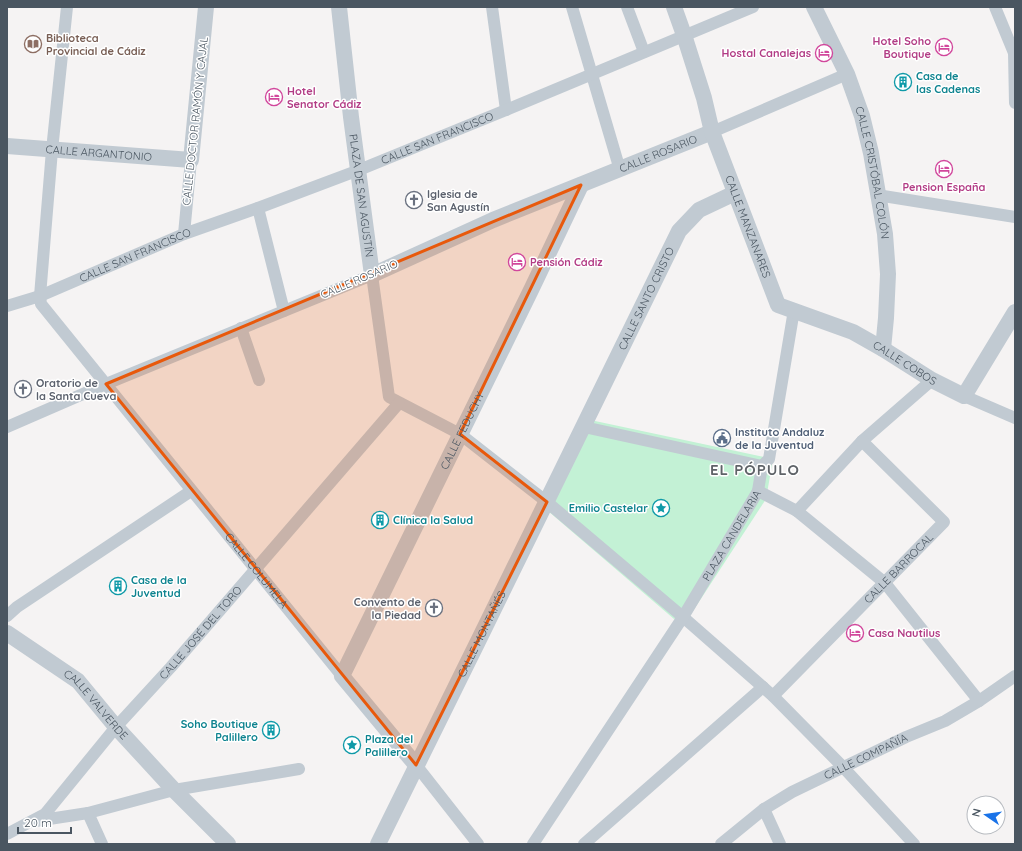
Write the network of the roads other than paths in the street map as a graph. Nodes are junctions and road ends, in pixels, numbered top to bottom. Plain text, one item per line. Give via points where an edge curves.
1 (66, 7) edge
2 (206, 7) edge
3 (339, 7) edge
4 (492, 7) edge
5 (572, 7) edge
6 (627, 7) edge
7 (674, 7) edge
8 (753, 7) edge
9 (814, 7) edge
10 (995, 7) edge
11 (684, 36) junction
12 (644, 52) junction
13 (592, 74) junction
14 (847, 74) junction
15 (1015, 103) edge
16 (506, 110) junction
17 (712, 132) junction
18 (7, 146) edge
19 (52, 150) junction
20 (191, 160) junction
21 (359, 170) junction
22 (620, 170) junction
23 (581, 185) junction
24 (735, 193) junction
25 (877, 195) junction
26 (258, 208) junction
27 (1015, 217) edge
28 (184, 234) junction
29 (372, 274) junction
30 (40, 296) junction
31 (7, 306) edge
32 (794, 310) junction
33 (284, 311) junction
34 (1015, 312) edge
35 (241, 328) junction
36 (882, 349) junction
37 (259, 380) dead end
38 (932, 380) junction
39 (106, 384) junction
40 (964, 396) junction
41 (399, 403) junction
42 (1015, 418) edge
43 (7, 427) edge
44 (584, 427) junction
45 (460, 434) junction
46 (862, 442) junction
47 (762, 466) junction
48 (191, 491) junction
49 (758, 491) junction
50 (547, 502) junction
51 (797, 511) junction
52 (256, 569) junction
53 (885, 583) junction
54 (7, 616) edge
55 (683, 617) junction
56 (7, 633) edge
57 (342, 676) junction
58 (1015, 676) edge
59 (763, 687) junction
60 (773, 696) junction
61 (979, 701) junction
62 (116, 727) junction
63 (416, 765) junction
64 (843, 767) junction
65 (299, 769) dead end
66 (174, 790) junction
67 (764, 809) junction
68 (88, 813) junction
69 (31, 822) junction
70 (7, 834) edge
71 (102, 844) edge
72 (228, 844) edge
73 (378, 844) edge
74 (478, 844) edge
75 (533, 844) edge
76 (584, 844) edge
77 (722, 844) edge
78 (780, 844) edge
79 (914, 844) edge

1 - 19 street
2 - 20 street, CALLE DOCTOR RAMÓN Y CAJAL
3 - 21 street, PLAZA DE SAN AGUSTÍN
4 - 16 street
5 - 13 street
6 - 12 street
7 - 11 street, CALLE MANZANARES
8 - 11 street, CALLE SAN FRANCISCO
9 - 14 street, CALLE CRISTÓBAL COLÓN
10 - 15 street via 1014,53
11 - 12 street, CALLE SAN FRANCISCO
11 - 17 street, CALLE MANZANARES
12 - 13 street, CALLE SAN FRANCISCO
13 - 16 street, CALLE SAN FRANCISCO
13 - 22 street
14 - 17 street
14 - 25 street, CALLE CRISTÓBAL COLÓN via 862,116
16 - 21 street, CALLE SAN FRANCISCO
17 - 22 street, CALLE ROSARIO
17 - 24 street, CALLE MANZANARES
18 - 19 street, CALLE ARGANTONIO
19 - 20 street, CALLE ARGANTONIO
19 - 30 street
20 - 28 street, CALLE DOCTOR RAMÓN Y CAJAL
21 - 26 street, CALLE SAN FRANCISCO
21 - 29 street, PLAZA DE SAN AGUSTÍN
22 - 23 street, CALLE ROSARIO
23 - 29 street, CALLE ROSARIO via 486,223
23 - 45 street, CALLE FEDUCHY
24 - 32 street, CALLE MANZANARES via 778,305
24 - 44 street, CALLE SANTO CRISTO via 699,210 679,231
25 - 27 street
25 - 36 street, CALLE CRISTÓBAL COLÓN via 885,234 888,274
26 - 28 street, CALLE SAN FRANCISCO
26 - 33 street
28 - 30 street, CALLE SAN FRANCISCO
29 - 33 street, CALLE ROSARIO
29 - 41 street via 389,397
30 - 31 street, CALLE SAN FRANCISCO
30 - 39 street, CALLE COLUMELA via 41,304
32 - 36 street, CALLE COBOS via 853,332
32 - 47 street, PLAZA CANDELARIA via 769,459
33 - 35 street, CALLE ROSARIO
34 - 40 street
35 - 37 street
35 - 39 street, CALLE ROSARIO
36 - 38 street, CALLE COBOS
38 - 40 street, CALLE COBOS
38 - 46 street
39 - 43 street, CALLE ROSARIO
39 - 48 street, CALLE COLUMELA
40 - 42 street, CALLE COBOS
41 - 45 street
41 - 52 street, CALLE JOSÉ DEL TORO
44 - 47 street
44 - 50 street
45 - 50 street
45 - 57 street, CALLE FEDUCHY
46 - 51 street
46 - 53 street, CALLE BARROCAL via 944,522
47 - 49 street, PLAZA CANDELARIA
48 - 52 street, CALLE COLUMELA
48 - 54 street
49 - 51 street
49 - 55 street, PLAZA CANDELARIA
50 - 55 street
50 - 63 street, CALLE MONTAÑÉS
51 - 53 street
52 - 57 street, CALLE COLUMELA
52 - 62 street, CALLE JOSÉ DEL TORO
53 - 60 street, CALLE BARROCAL
53 - 61 street
55 - 59 street
55 - 75 street, PLAZA CANDELARIA
56 - 62 street, CALLE VALVERDE via 78,681
57 - 63 street, CALLE COLUMELA
58 - 61 street, CALLE COMPAÑÍA
59 - 60 street
59 - 76 street
60 - 64 street
61 - 64 street, CALLE COMPAÑÍA via 945,721
62 - 66 street, CALLE VALVERDE
62 - 69 street, CALLE JOSÉ DEL TORO via 45,814
63 - 73 street, CALLE MONTAÑÉS
63 - 74 street, CALLE COLUMELA
64 - 67 street, CALLE COMPAÑÍA
64 - 79 street
65 - 66 street
66 - 68 street
66 - 72 street, CALLE VALVERDE
67 - 77 street, CALLE COMPAÑÍA
67 - 78 street
68 - 69 street
68 - 71 street
69 - 70 street

